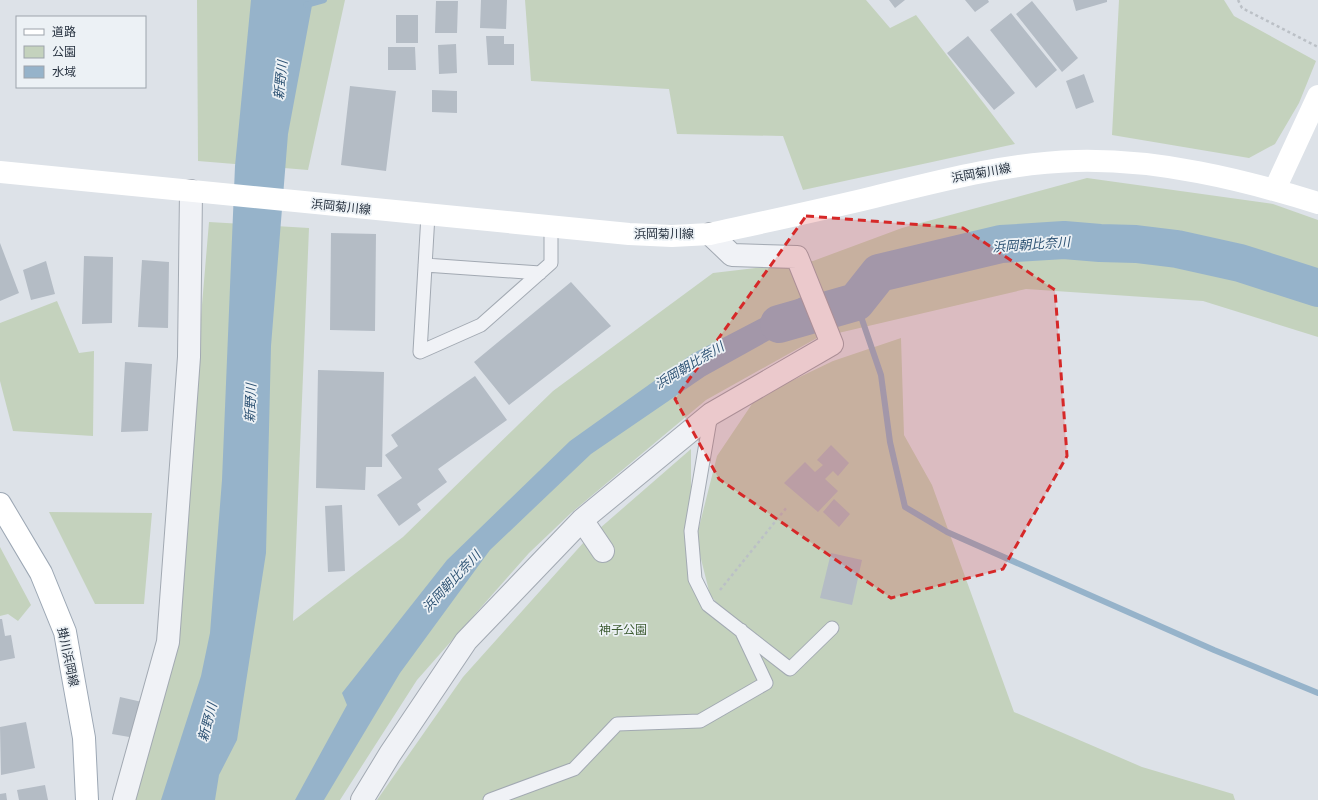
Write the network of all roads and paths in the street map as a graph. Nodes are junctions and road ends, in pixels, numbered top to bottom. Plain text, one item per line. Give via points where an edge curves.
1 (1238, 0) edge
2 (1318, 47) edge
3 (1318, 96) edge
4 (0, 172) edge
5 (1275, 189) junction
6 (195, 192) junction
7 (1318, 202) edge
8 (428, 215) junction
9 (551, 227) junction
10 (710, 234) junction
11 (425, 265) junction
12 (540, 273) junction
13 (711, 414) junction
14 (0, 504) edge
15 (787, 507) dead end
16 (582, 520) junction
17 (603, 550) dead end
18 (708, 605) junction
19 (832, 628) dead end
20 (741, 630) junction
21 (87, 800) edge
22 (124, 800) edge
23 (362, 800) edge
24 (490, 800) edge

1 - 2 path via 1242,8
3 - 5 main road
4 - 6 main road, 浜岡菊川線
5 - 7 main road, 浜岡菊川線
5 - 10 main road, 浜岡菊川線 via 1190,171 1129,163 1076,161 964,175
6 - 8 main road, 浜岡菊川線
6 - 22 street via 189,357 168,642
8 - 9 main road, 浜岡菊川線
8 - 11 lane
9 - 10 main road, 浜岡菊川線 via 672,236
9 - 12 lane via 551,263
10 - 13 street via 732,255 797,258 832,344
11 - 12 lane
11 - 12 lane via 420,352 481,325
13 - 16 street
13 - 18 lane via 691,531 695,579
14 - 21 main road, 掛川浜岡線 via 41,573 65,632 84,738
15 - 18 path
16 - 17 street
16 - 23 street via 466,641
18 - 20 lane
19 - 20 lane via 790,668
20 - 24 lane via 766,683 700,720 617,724 574,769

